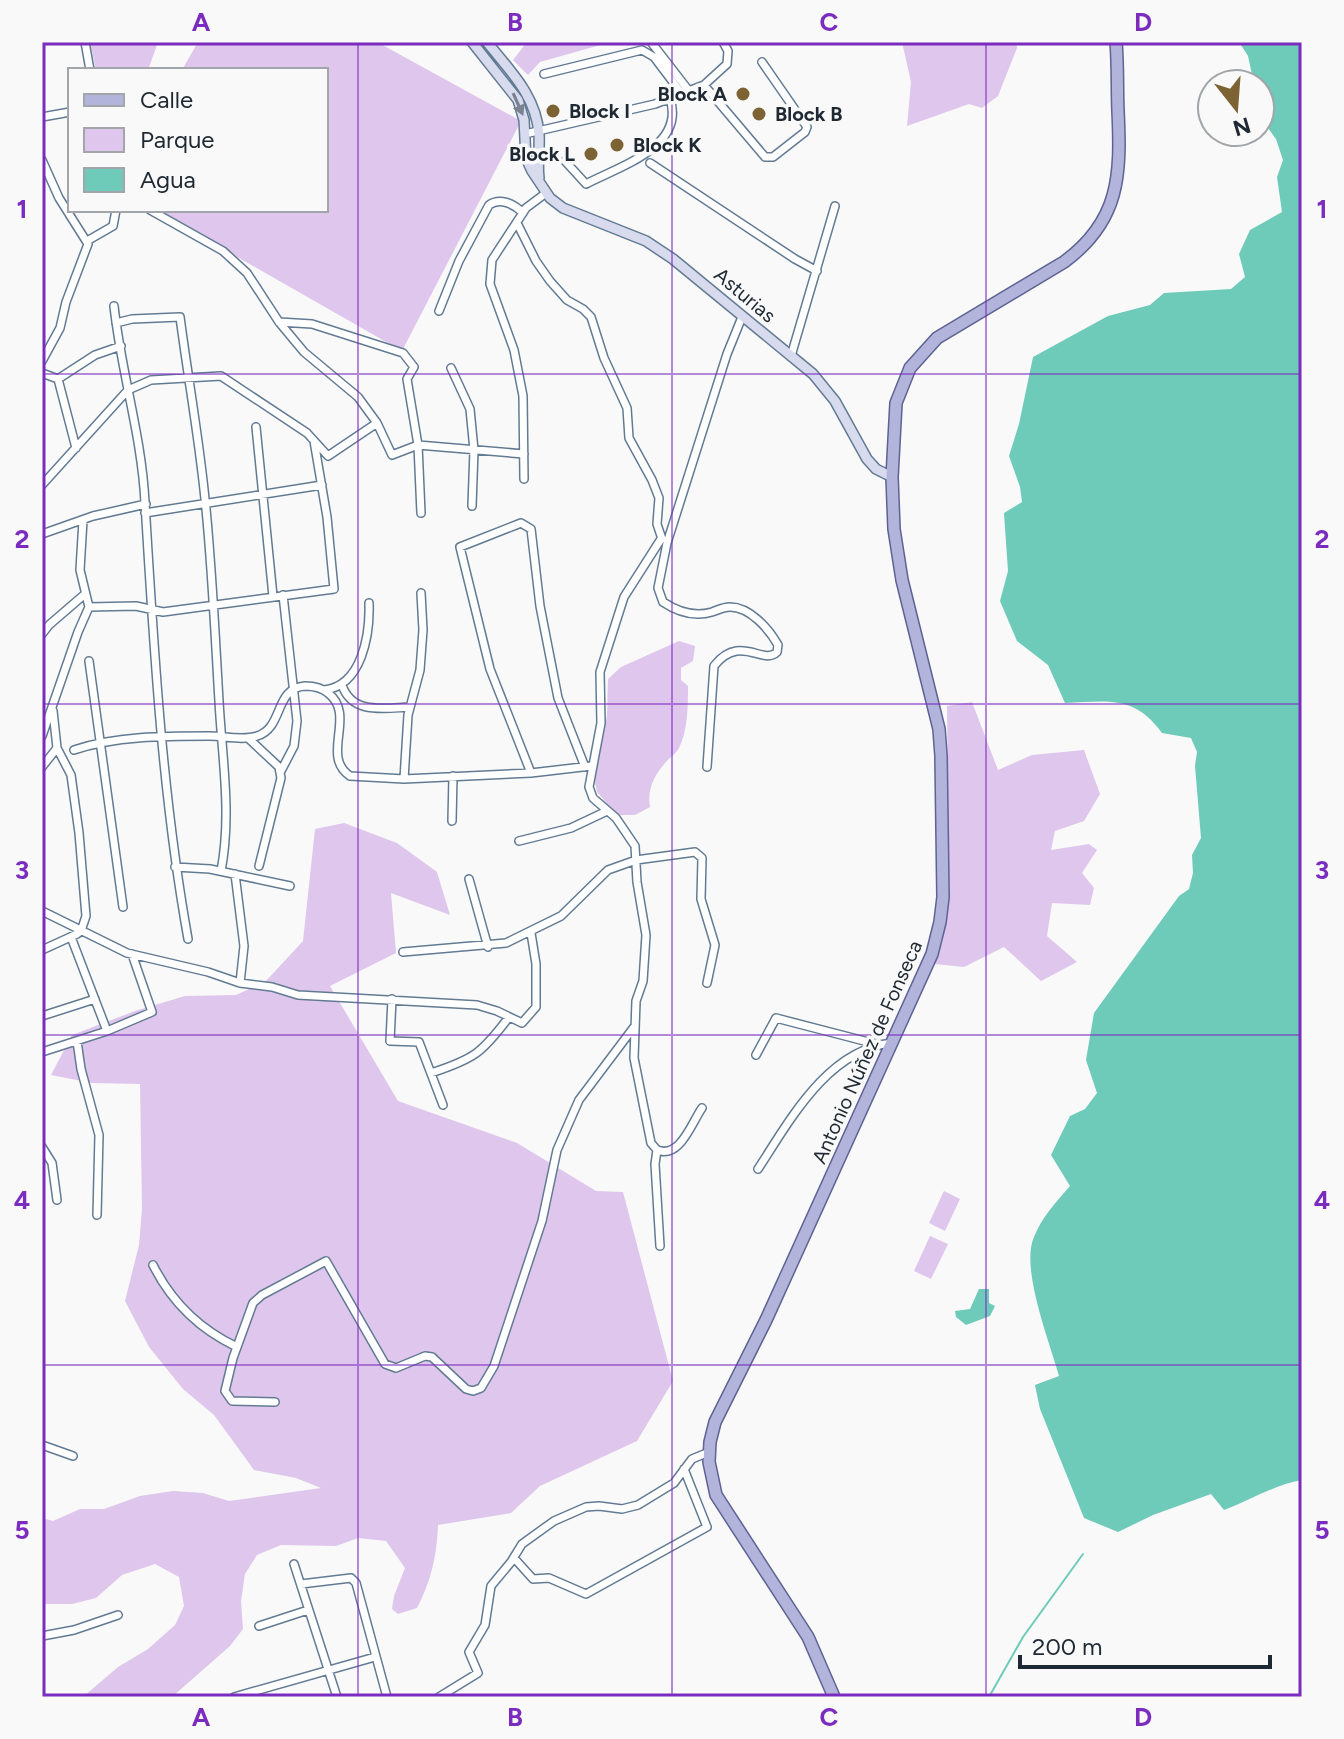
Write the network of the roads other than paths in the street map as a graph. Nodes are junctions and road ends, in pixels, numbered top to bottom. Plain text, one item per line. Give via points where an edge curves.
1 (85, 42) edge
2 (472, 42) edge
3 (487, 42) edge
4 (651, 42) edge
5 (723, 42) edge
6 (1113, 42) edge
7 (762, 62) dead end
8 (90, 68) edge
9 (544, 74) dead end
10 (704, 85) junction
11 (686, 93) junction
12 (670, 99) junction
13 (68, 112) edge
14 (42, 117) edge
15 (539, 132) junction
16 (525, 134) junction
17 (42, 160) edge
18 (565, 161) dead end
19 (650, 163) dead end
20 (540, 182) junction
21 (546, 193) junction
22 (835, 206) dead end
23 (68, 212) edge
24 (68, 212) edge
25 (116, 212) edge
26 (154, 212) edge
27 (523, 213) junction
28 (518, 225) junction
29 (87, 241) junction
30 (817, 271) junction
31 (114, 306) dead end
32 (439, 311) dead end
33 (742, 317) junction
34 (279, 322) junction
35 (116, 323) junction
36 (121, 346) junction
37 (791, 356) junction
38 (42, 361) edge
39 (451, 368) dead end
40 (42, 373) edge
41 (188, 378) junction
42 (58, 379) junction
43 (128, 390) junction
44 (377, 423) junction
45 (256, 427) dead end
46 (314, 439) junction
47 (418, 445) junction
48 (76, 448) junction
49 (474, 450) junction
50 (524, 454) junction
51 (892, 477) junction
52 (524, 479) dead end
53 (42, 485) edge
54 (322, 485) junction
55 (264, 494) junction
56 (206, 503) junction
57 (472, 506) dead end
58 (146, 508) junction
59 (421, 513) dead end
60 (83, 520) junction
61 (42, 534) edge
62 (664, 541) junction
63 (421, 593) dead end
64 (85, 594) junction
65 (283, 595) junction
66 (273, 596) junction
67 (369, 603) dead end
68 (213, 605) junction
69 (89, 607) junction
70 (150, 610) junction
71 (42, 634) edge
72 (89, 661) dead end
73 (342, 685) junction
74 (293, 689) junction
75 (324, 690) junction
76 (410, 707) junction
77 (53, 709) junction
78 (42, 736) edge
79 (221, 736) junction
80 (160, 738) junction
81 (248, 738) junction
82 (99, 743) junction
83 (57, 748) junction
84 (74, 750) dead end
85 (588, 766) junction
86 (42, 767) edge
87 (707, 767) dead end
88 (281, 771) junction
89 (531, 773) junction
90 (453, 776) junction
91 (404, 779) junction
92 (607, 811) junction
93 (452, 821) dead end
94 (519, 841) dead end
95 (636, 860) junction
96 (259, 866) dead end
97 (175, 867) junction
98 (221, 871) junction
99 (235, 874) junction
100 (469, 879) dead end
101 (290, 886) dead end
102 (123, 907) dead end
103 (42, 911) edge
104 (81, 931) junction
105 (531, 933) junction
106 (71, 937) junction
107 (188, 939) dead end
108 (488, 947) junction
109 (42, 950) edge
110 (403, 952) dead end
111 (132, 954) junction
112 (240, 983) junction
113 (707, 983) dead end
114 (95, 999) junction
115 (392, 999) junction
116 (42, 1016) edge
117 (509, 1017) junction
118 (634, 1027) junction
119 (107, 1031) junction
120 (77, 1041) junction
121 (892, 1043) junction
122 (876, 1044) junction
123 (42, 1052) edge
124 (756, 1055) dead end
125 (431, 1073) junction
126 (443, 1105) dead end
127 (702, 1108) dead end
128 (42, 1147) edge
129 (657, 1150) junction
130 (758, 1169) dead end
131 (57, 1200) dead end
132 (97, 1215) dead end
133 (660, 1246) dead end
134 (153, 1265) dead end
135 (237, 1347) junction
136 (275, 1402) dead end
137 (42, 1445) edge
138 (709, 1452) junction
139 (73, 1456) dead end
140 (684, 1469) junction
141 (514, 1558) junction
142 (294, 1564) dead end
143 (301, 1584) junction
144 (308, 1610) junction
145 (118, 1615) dead end
146 (259, 1626) dead end
147 (42, 1636) edge
148 (375, 1657) junction
149 (330, 1669) junction
150 (234, 1697) edge
151 (337, 1697) edge
152 (387, 1697) edge
153 (439, 1697) edge
154 (834, 1697) edge

1 - 8 street
2 -> 16 street, Asturias via 514,93
3 - 15 street, Asturias via 529,96
4 - 11 street
5 - 10 street via 727,64
6 - 51 main road, Antonio Núñez de Fonseca via 1119,173 1105,218 1074,255 945,332 915,359 896,403
7 - 10 street via 807,127 773,157 765,157
9 - 11 street via 642,50
10 - 11 street
11 - 12 street
12 - 15 street
12 - 18 street via 670,127 653,148 586,184
13 - 14 street
15 - 16 street
15 - 20 street, Asturias
16 - 20 street, Asturias via 526,158
17 - 24 street
19 - 30 street
20 - 21 street, Asturias
21 - 27 street
21 - 33 street, Asturias via 563,208 655,246
22 - 30 street
23 - 29 street
25 - 29 street via 113,226
26 - 34 street via 223,251 247,273
27 - 28 street
27 - 32 street via 507,203 489,205
28 - 50 street via 492,260 490,284 521,380
28 - 62 street via 550,281 591,317 627,408 629,438 659,498 657,524
29 - 38 street via 60,328
30 - 37 street
31 - 35 street
33 - 37 street, Asturias
33 - 62 street
34 - 44 street via 304,352 358,397
34 - 47 street via 312,324 403,353 414,367 407,379
35 - 36 street
35 - 41 street via 180,317
36 - 42 street via 95,355
36 - 43 street
37 - 51 street, Asturias via 835,401 867,459
39 - 49 street via 470,409
40 - 42 street
41 - 43 street via 151,380
41 - 46 street via 221,376
41 - 56 street
42 - 48 street
43 - 48 street
43 - 58 street
44 - 46 street via 328,456
44 - 47 street via 392,455
45 - 55 street
46 - 54 street
47 - 49 street
47 - 59 street
48 - 53 street
49 - 50 street
49 - 57 street
50 - 52 street
51 - 121 main road, Antonio Núñez de Fonseca via 902,580 940,742 943,897 936,944
54 - 55 street
54 - 65 street via 334,589
55 - 56 street
55 - 66 street
56 - 58 street
56 - 68 street
58 - 60 street
58 - 70 street
60 - 61 street
60 - 64 street via 80,570
62 - 85 street via 628,588 616,618 600,672 601,723
62 - 87 street via 658,588 663,602 691,614 740,609 766,628 778,647 770,657 736,651 714,666
63 - 76 street via 420,670
64 - 69 street
64 - 71 street
65 - 66 street
65 - 74 street
66 - 68 street
67 - 73 street via 363,649
68 - 70 street
68 - 79 street
69 - 70 street
69 - 77 street
70 - 80 street
72 - 82 street
73 - 75 street
73 - 76 street via 350,700 364,707
74 - 75 street
74 - 81 street via 271,728
74 - 88 street via 295,738
75 - 91 street via 338,706 337,757 342,770 350,776
76 - 91 street
77 - 78 street
77 - 83 street
79 - 80 street
79 - 81 street
79 - 98 street via 227,840
80 - 82 street
80 - 97 street
81 - 88 street
82 - 84 street
82 - 102 street
83 - 86 street
83 - 104 street via 71,775 79,833 86,916
85 - 89 street
85 - 89 street via 558,698 531,529 521,523 460,547 490,669
85 - 92 street via 593,798
88 - 96 street
89 - 90 street
90 - 91 street
90 - 93 street
92 - 94 street via 571,828
92 - 95 street via 635,846
95 - 105 street via 608,870 561,916
95 - 113 street via 695,852 702,858 701,899 715,945
95 - 118 street via 646,935
97 - 98 street
97 - 107 street
98 - 99 street
99 - 101 street
99 - 112 street via 244,946
100 - 108 street
103 - 104 street
104 - 106 street
104 - 111 street
105 - 108 street
105 - 117 street via 536,1007 522,1023
106 - 109 street
106 - 114 street
108 - 110 street
111 - 112 street
111 - 119 street via 152,1012
112 - 115 street via 298,995
114 - 116 street
114 - 119 street
115 - 117 street via 477,1005
115 - 125 street via 390,1041 419,1042
117 - 125 street via 479,1053
118 - 129 street via 639,1089
118 - 135 street via 579,1100 557,1150 542,1221 494,1366 481,1388 466,1389 432,1357 396,1368 385,1364 326,1261 257,1298
119 - 120 street
120 - 123 street
120 - 132 street via 99,1135
121 - 122 street
121 - 138 main road, Antonio Núñez de Fonseca via 719,1413
122 - 124 street via 776,1018
122 - 130 street via 822,1080
125 - 126 street
127 - 129 street via 678,1146 671,1152
128 - 131 street via 52,1163
129 - 133 street
134 - 135 street via 189,1317
135 - 136 street via 225,1391 232,1401
137 - 139 street
138 - 140 street
138 - 154 main road, Antonio Núñez de Fonseca via 716,1495 808,1637
140 - 141 street via 674,1483 633,1507 586,1507 554,1521 522,1544
140 - 141 street via 707,1527 586,1594 549,1578 533,1579
141 - 153 street via 491,1586 485,1625 469,1652 478,1673
142 - 143 street
143 - 144 street
143 - 148 street via 351,1578
144 - 146 street
144 - 149 street
145 - 147 street
148 - 149 street
148 - 152 street
149 - 150 street
149 - 151 street

